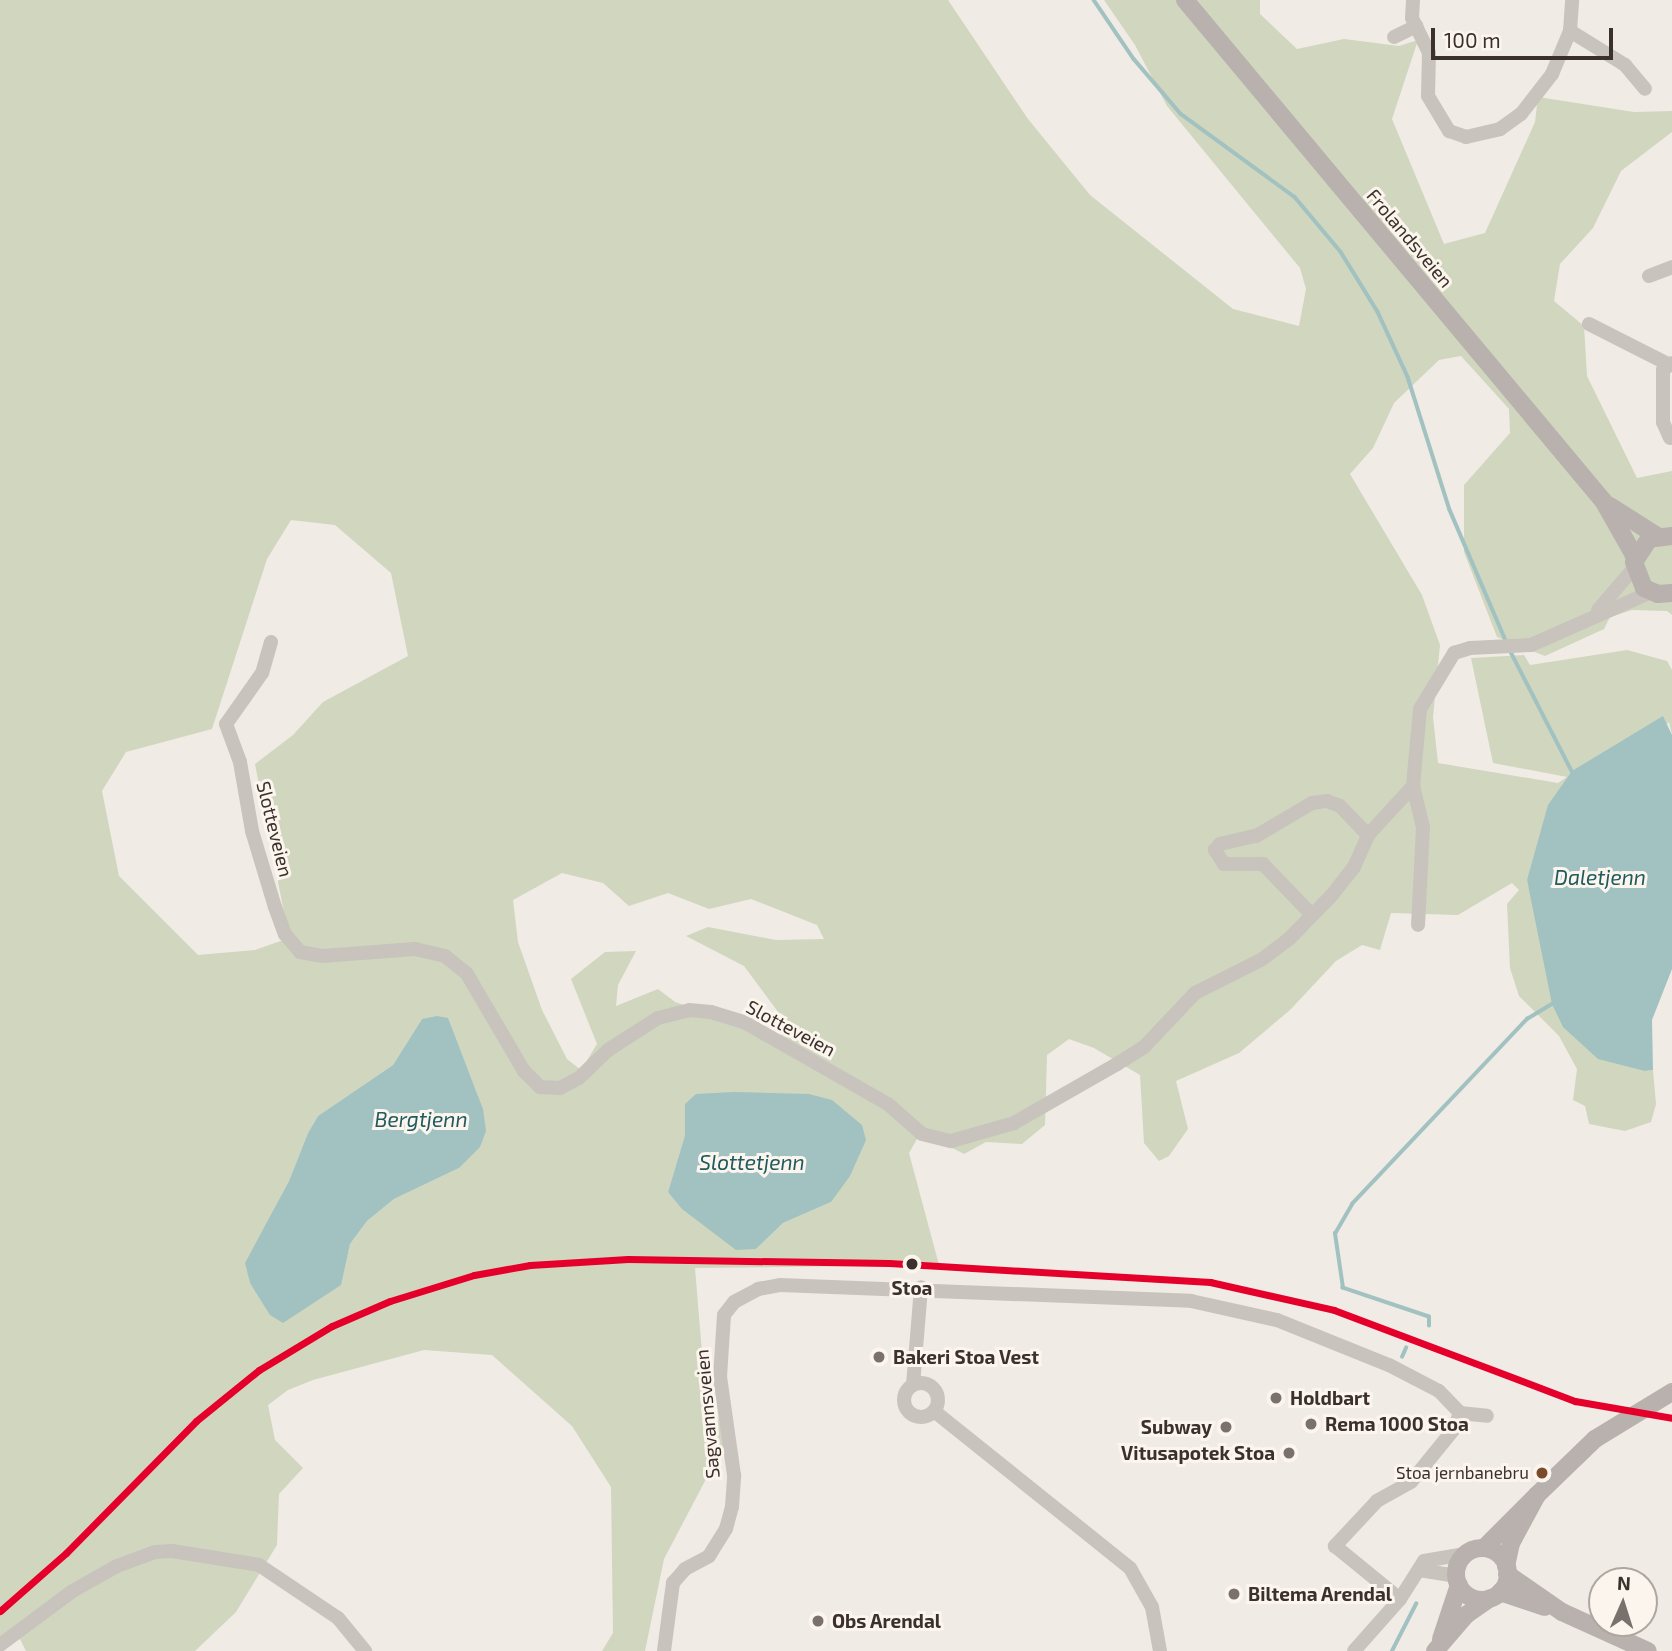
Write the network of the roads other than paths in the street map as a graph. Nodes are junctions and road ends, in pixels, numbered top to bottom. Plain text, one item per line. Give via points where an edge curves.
1 (1185, 0) edge
2 (1413, 0) edge
3 (1572, 0) edge
4 (1417, 26) junction
5 (1570, 31) junction
6 (1394, 37) dead end
7 (1645, 89) dead end
8 (1672, 267) edge
9 (1649, 276) dead end
10 (1589, 324) dead end
11 (1670, 364) edge
12 (1670, 438) edge
13 (1604, 502) junction
14 (1664, 536) edge
15 (1634, 562) junction
16 (1665, 595) edge
17 (1592, 616) junction
18 (271, 642) dead end
19 (1413, 786) junction
20 (1368, 835) junction
21 (1312, 915) junction
22 (1418, 925) dead end
23 (921, 1287) junction
24 (913, 1385) junction
25 (1672, 1392) edge
26 (934, 1411) junction
27 (1460, 1413) junction
28 (1487, 1416) dead end
29 (1537, 1495) junction
30 (1484, 1548) junction
31 (1465, 1554) junction
32 (1419, 1570) junction
33 (1507, 1570) junction
34 (1457, 1581) junction
35 (1495, 1595) junction
36 (1399, 1599) junction
37 (1562, 1612) junction
38 (0, 1646) edge
39 (1438, 1647) edge
40 (1159, 1650) edge
41 (365, 1651) edge
42 (664, 1651) edge
43 (1354, 1651) edge
44 (1648, 1651) edge

1 - 13 main road, Frolandsveien
2 - 4 street via 1410,6
3 - 5 street
4 - 5 street via 1429,53 1428,96 1437,118 1449,131 1466,137 1500,129 1521,114 1552,74
4 - 6 street
5 - 7 street via 1625,65
8 - 9 street
10 - 11 street
11 - 12 street via 1663,370 1663,422
13 - 14 main road, Frolandsveien
13 - 15 main road, Frolandsveien
14 - 15 main road via 1643,543
15 - 16 main road, Frolandsveien via 1639,582
15 - 17 street
16 - 17 street
17 - 19 street via 1531,645 1454,653 1420,709
18 - 21 street, Slotteveien via 262,674 226,724 240,762 252,831 290,944 309,955 415,949 456,962 524,1071 540,1087 560,1088 579,1078 608,1050 658,1018 689,1010 711,1012 744,1022 888,1104 922,1134 951,1141 974,1138 1014,1123 1144,1047 1195,993 1261,960
19 - 20 street, Slotteveien
19 - 22 street via 1423,827
20 - 21 street, Slotteveien via 1354,867
20 - 21 street via 1339,806 1327,801 1312,803 1256,836 1220,844 1215,850 1224,864 1263,864
23 - 24 street
23 - 27 street, Sagvannsveien via 1191,1301 1233,1308 1389,1365 1439,1391
23 - 42 street, Sagvannsveien via 780,1285 746,1295 724,1315 720,1377 734,1475 732,1507 726,1529 709,1556 685,1569 673,1583
24 - 26 street via 928,1384 936,1391
24 - 26 street via 905,1399 908,1409 921,1416
25 - 29 main road via 1595,1439
26 - 40 street via 1130,1568 1152,1607
27 - 28 street
27 - 36 street via 1454,1429 1411,1482 1377,1501 1335,1546
29 - 30 main road
29 - 33 main road via 1511,1543
30 - 31 main road
30 - 33 main road via 1497,1553
31 - 32 street via 1430,1556
31 - 34 main road
32 - 34 street
32 - 36 street
33 - 35 main road
33 - 37 main road
34 - 35 main road via 1475,1599
34 - 39 main road
35 - 37 main road
35 - 39 main road
36 - 43 street
37 - 44 main road
38 - 41 street via 71,1592 117,1566 155,1552 172,1551 259,1565 338,1618

